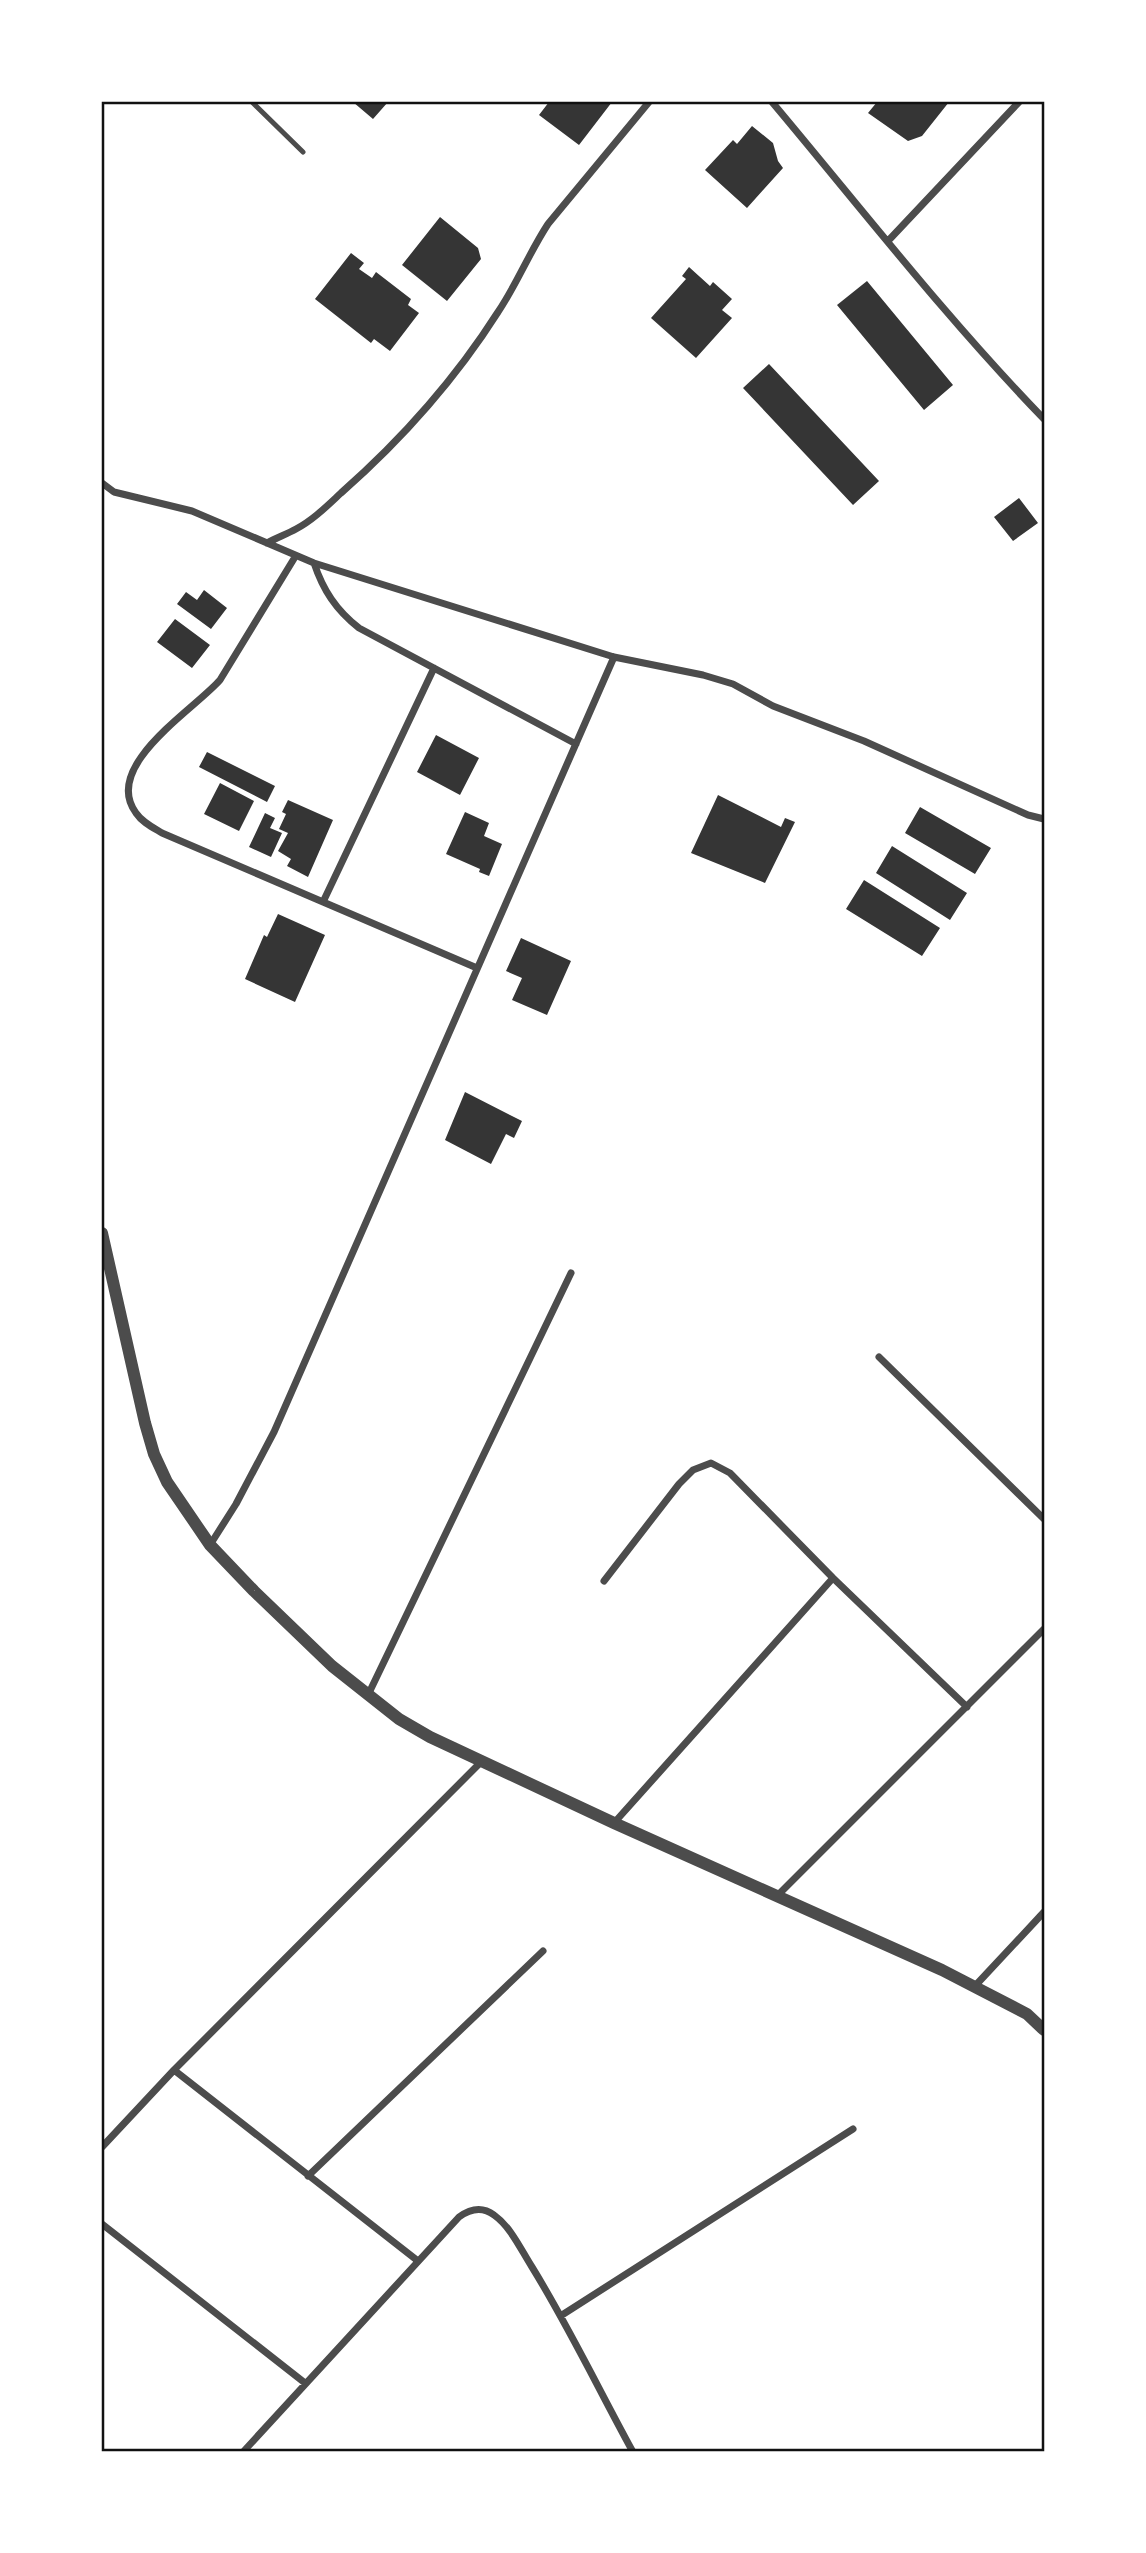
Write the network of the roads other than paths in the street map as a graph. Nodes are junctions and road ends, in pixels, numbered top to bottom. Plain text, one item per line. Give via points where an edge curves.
1 (252, 102) edge
2 (649, 102) edge
3 (772, 102) edge
4 (1018, 102) edge
5 (303, 152) dead end
6 (888, 241) junction
7 (1045, 419) edge
8 (102, 483) edge
9 (267, 543) junction
10 (295, 556) junction
11 (314, 563) junction
12 (614, 657) junction
13 (433, 668) junction
14 (576, 744) junction
15 (1045, 819) edge
16 (323, 902) junction
17 (477, 968) junction
18 (102, 1233) edge
19 (571, 1273) dead end
20 (879, 1357) dead end
21 (1045, 1519) edge
22 (210, 1545) junction
23 (833, 1578) junction
24 (604, 1581) dead end
25 (1045, 1629) edge
26 (368, 1696) junction
27 (967, 1707) junction
28 (482, 1761) junction
29 (614, 1823) junction
30 (777, 1897) junction
31 (1045, 1912) edge
32 (543, 1951) dead end
33 (975, 1986) junction
34 (1045, 2030) edge
35 (174, 2070) junction
36 (853, 2129) dead end
37 (102, 2147) edge
38 (308, 2176) junction
39 (102, 2224) edge
40 (418, 2261) junction
41 (562, 2315) junction
42 (305, 2383) junction
43 (243, 2452) edge
44 (633, 2452) edge

1 - 5 lane
2 - 9 street via 548,224 498,313 430,401 319,513
3 - 6 street
4 - 6 street
6 - 7 street via 1003,377
8 - 9 street via 114,492 192,511
9 - 10 street
10 - 11 street
10 - 16 street via 220,680 157,737 139,760 130,781 129,799 144,822 162,833
11 - 12 street
11 - 13 street via 327,595 348,619
12 - 14 street
12 - 15 street via 733,684 773,706
13 - 14 street
13 - 16 street
14 - 17 street
16 - 17 street
17 - 22 street via 274,1432
18 - 22 street via 154,1454 167,1482
19 - 26 street
20 - 21 street
22 - 26 street
23 - 24 street via 730,1473 711,1463 679,1484
23 - 27 street
23 - 29 street
25 - 27 street
26 - 28 street via 430,1737
27 - 30 street
28 - 29 street
28 - 35 street
29 - 30 street
30 - 33 street
31 - 33 street
32 - 38 street
33 - 34 street via 1027,2014
35 - 37 street
35 - 38 street
36 - 41 street
38 - 40 street
39 - 42 street
40 - 41 street via 459,2217 485,2210 508,2231
40 - 42 street
41 - 44 street
42 - 43 street

